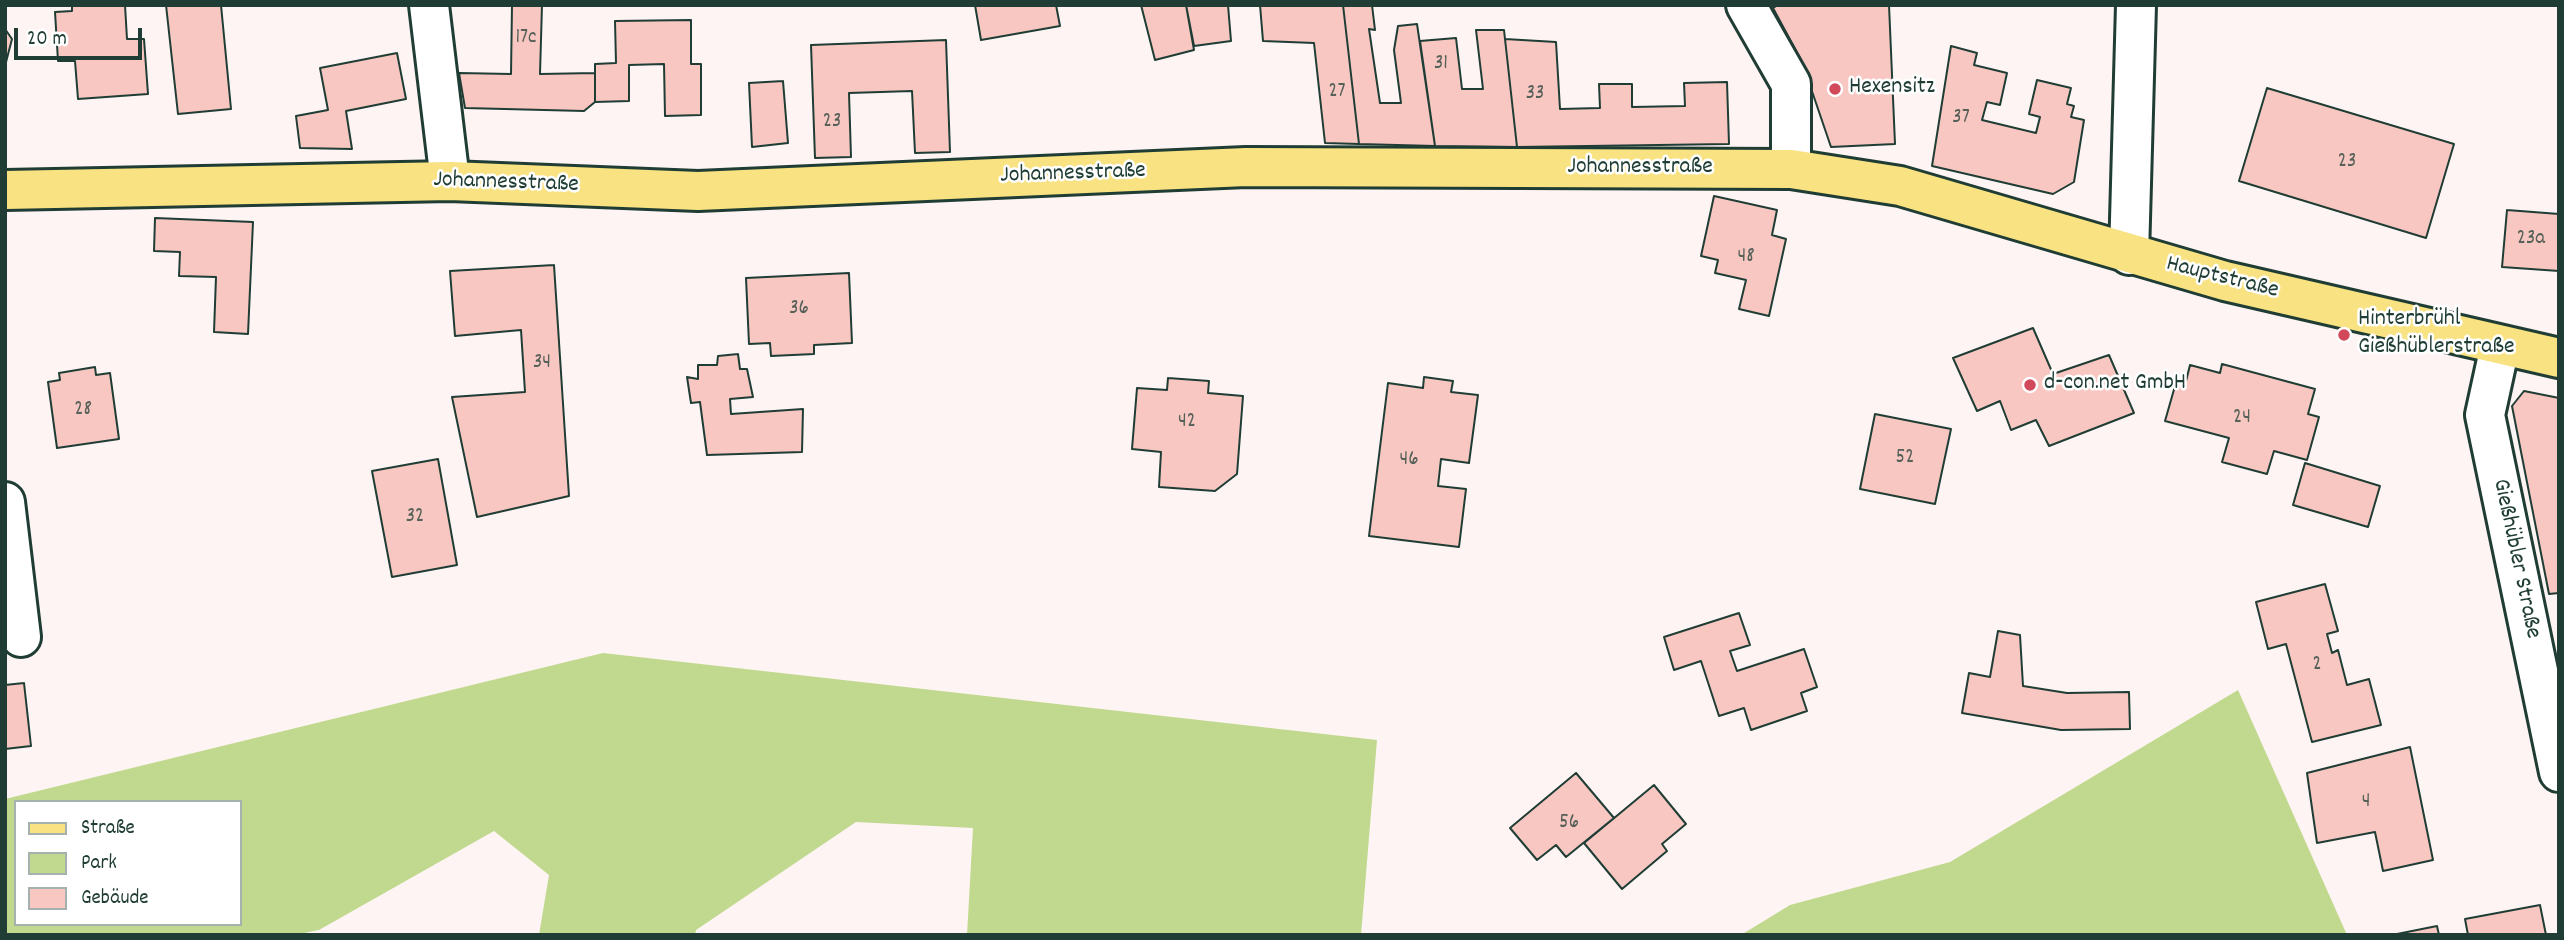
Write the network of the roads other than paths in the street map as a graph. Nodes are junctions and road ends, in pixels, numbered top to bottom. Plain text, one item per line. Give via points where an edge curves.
1 (429, 5) edge
2 (1746, 5) edge
3 (2136, 5) edge
4 (1791, 169) junction
5 (450, 181) junction
6 (5, 190) edge
7 (2129, 255) junction
8 (2500, 346) junction
9 (2559, 358) edge
10 (5, 502) edge
11 (21, 637) dead end
12 (2559, 772) edge

1 - 5 street
2 - 4 street via 1791,84
3 - 7 street
4 - 5 main road, Johannesstraße via 1246,167 698,191
4 - 7 main road, Johannesstraße via 1900,186
5 - 6 main road, Johannesstraße
7 - 8 main road, Hauptstraße
8 - 9 main road, Hauptstraße
8 - 12 street, Gießhübler Straße via 2485,415
10 - 11 street

